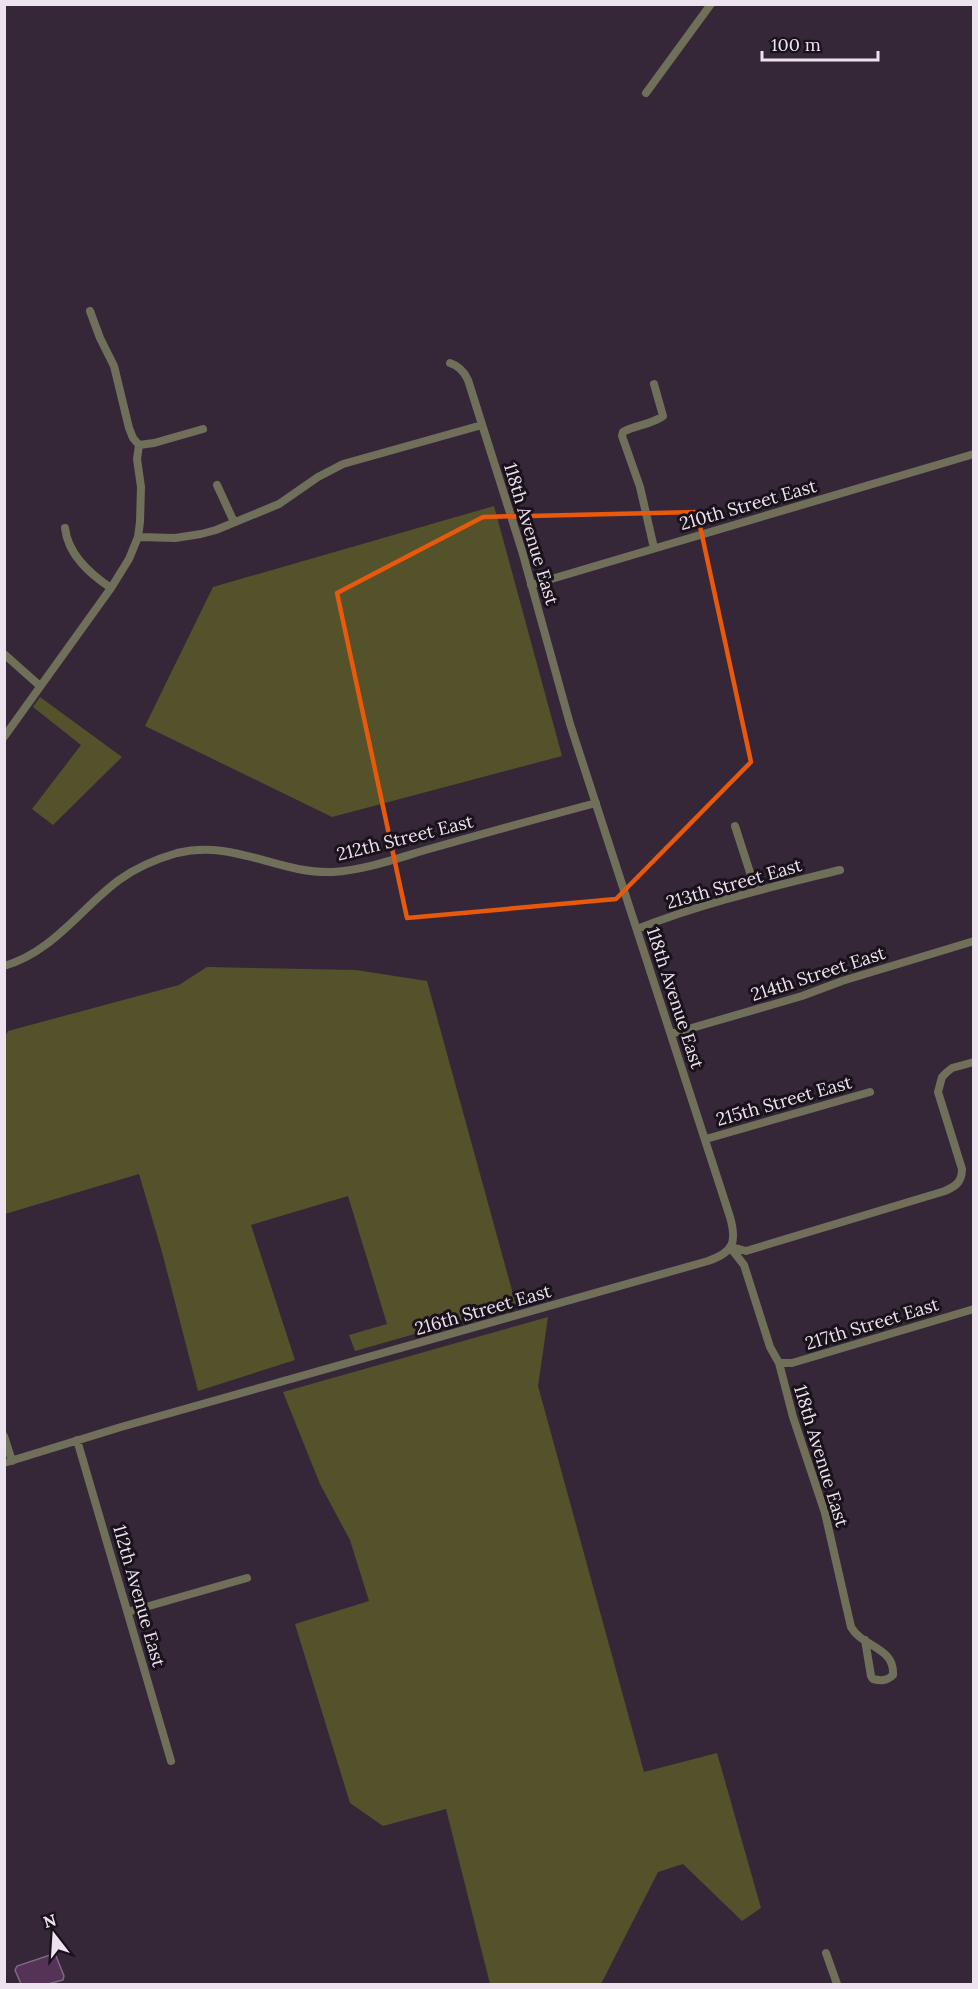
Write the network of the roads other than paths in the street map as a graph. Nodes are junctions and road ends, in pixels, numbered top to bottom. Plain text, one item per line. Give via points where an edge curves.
1 (711, 4) edge
2 (646, 93) dead end
3 (90, 311) dead end
4 (450, 363) dead end
5 (654, 384) dead end
6 (482, 425) junction
7 (203, 429) dead end
8 (140, 445) junction
9 (974, 454) edge
10 (217, 485) dead end
11 (234, 522) junction
12 (65, 528) dead end
13 (138, 537) junction
14 (654, 548) junction
15 (531, 585) junction
16 (111, 588) junction
17 (4, 654) edge
18 (40, 686) junction
19 (4, 737) edge
20 (596, 802) junction
21 (735, 826) dead end
22 (840, 870) dead end
23 (756, 891) junction
24 (637, 929) junction
25 (974, 941) edge
26 (4, 966) edge
27 (671, 1034) junction
28 (974, 1062) edge
29 (870, 1092) dead end
30 (706, 1139) junction
31 (730, 1247) junction
32 (974, 1309) edge
33 (779, 1363) junction
34 (4, 1436) edge
35 (77, 1440) junction
36 (8, 1462) edge
37 (247, 1578) dead end
38 (128, 1612) junction
39 (865, 1640) junction
40 (171, 1761) dead end
41 (826, 1953) dead end
42 (837, 1984) edge

1 - 2 street
3 - 8 street via 114,366 129,428
4 - 6 street, 118th Avenue East via 464,371
5 - 14 street via 663,416 627,430 622,436 640,487
6 - 11 street via 343,464 279,504
6 - 15 street, 118th Avenue East
7 - 8 street
8 - 13 street
9 - 14 street, 210th Street East
10 - 11 street
11 - 13 street via 188,536
12 - 16 street via 69,544 81,563
13 - 16 street
14 - 15 street, 210th Street East
15 - 20 street, 118th Avenue East
16 - 18 street
17 - 18 street
18 - 19 street
20 - 24 street, 118th Avenue East
20 - 26 street, 212th Street East via 350,870 305,871 230,851 179,853 131,872 48,944
21 - 23 street
22 - 23 street, 213th Street East
23 - 24 street, 213th Street East
24 - 27 street, 118th Avenue East
25 - 27 street, 214th Street East
27 - 30 street, 118th Avenue East
28 - 31 street via 947,1072 938,1092 962,1169 959,1184 746,1251
29 - 30 street, 215th Street East
30 - 31 street, 118th Avenue East via 734,1232
31 - 33 street, 118th Avenue East via 744,1264 770,1347
31 - 35 street, 216th Street East via 708,1261
32 - 33 street, 217th Street East via 792,1363
33 - 39 street, 118th Avenue East via 825,1513 851,1627
34 - 36 street
35 - 36 street, 216th Street East
35 - 38 street, 112th Avenue East
37 - 38 street
38 - 40 street, 112th Avenue East
39 - 39 street, 118th Avenue East via 891,1662 893,1675 888,1679 881,1681 871,1676
41 - 42 street

